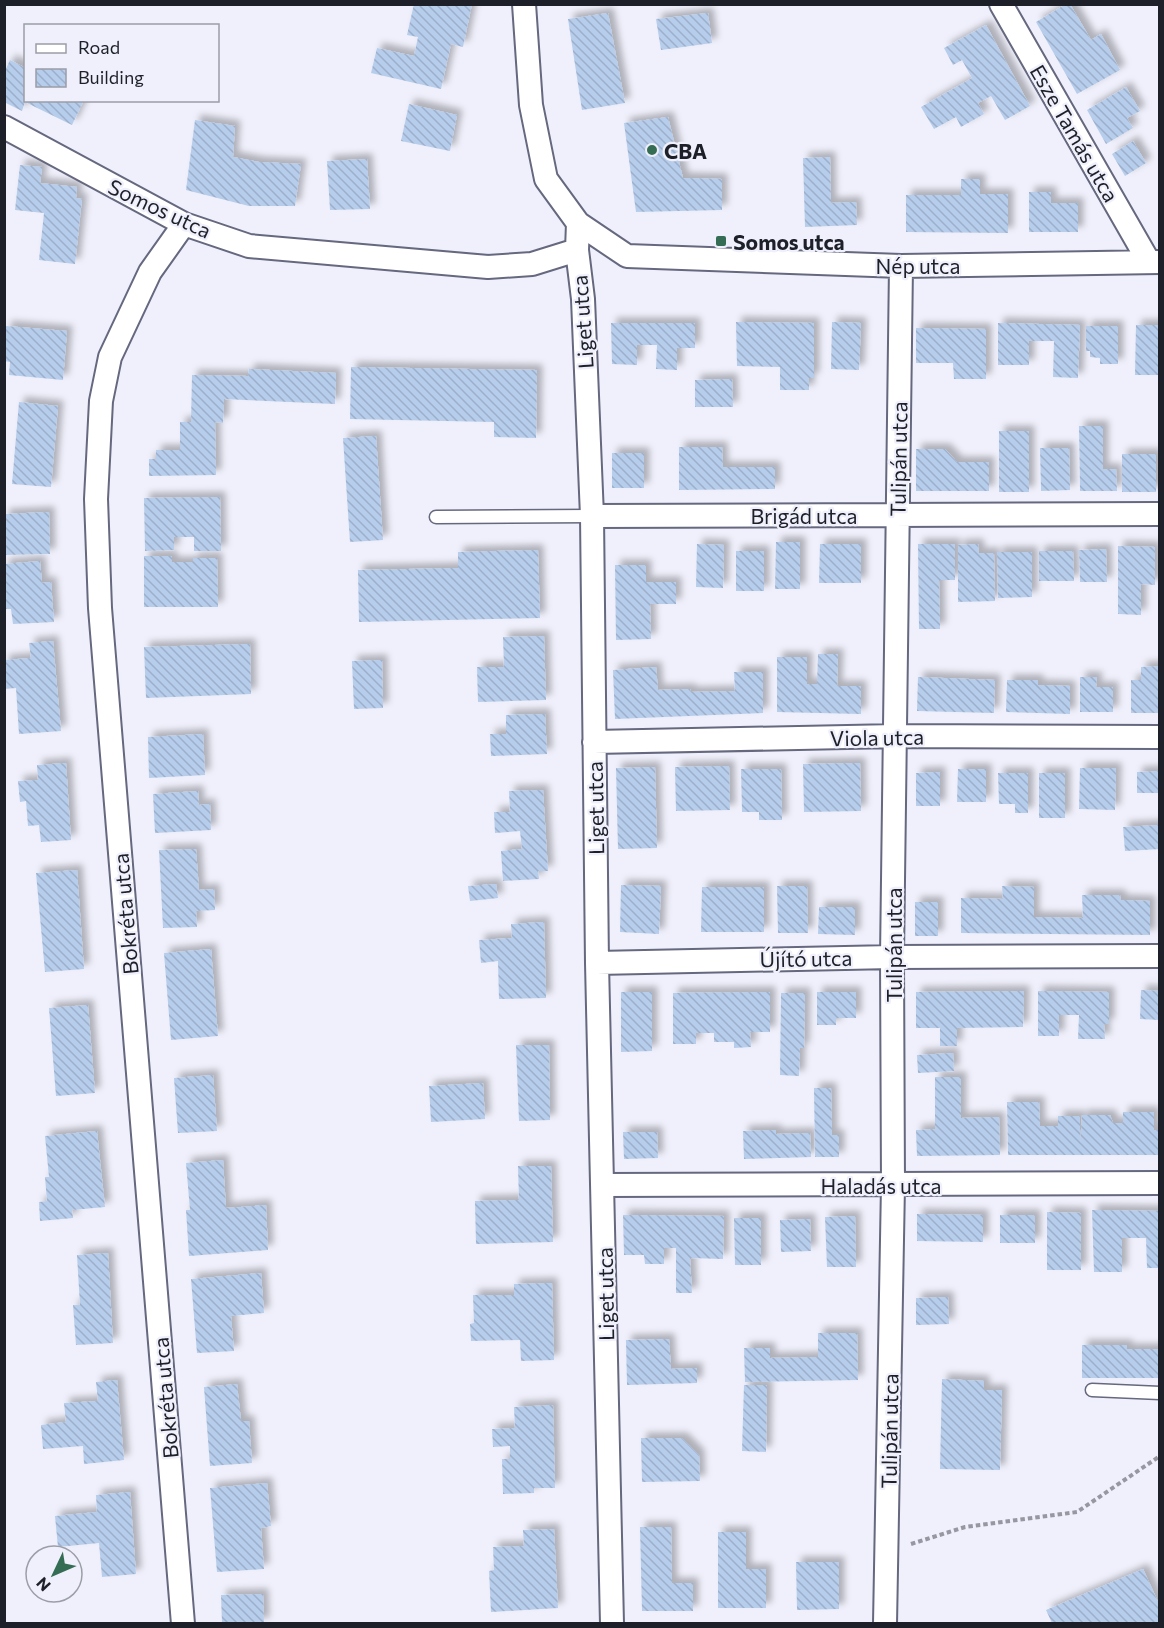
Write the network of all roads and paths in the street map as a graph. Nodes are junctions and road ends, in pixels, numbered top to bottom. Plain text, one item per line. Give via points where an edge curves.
1 (524, 4) edge
2 (1001, 4) edge
3 (4, 128) edge
4 (578, 223) junction
5 (184, 224) junction
6 (577, 250) junction
7 (1154, 262) edge
8 (901, 266) junction
9 (1160, 514) edge
10 (897, 515) junction
11 (592, 516) junction
12 (436, 517) dead end
13 (896, 736) junction
14 (1160, 737) edge
15 (594, 742) junction
16 (1160, 956) edge
17 (892, 957) junction
18 (597, 963) junction
19 (1160, 1183) edge
20 (603, 1185) junction
21 (893, 1185) junction
22 (1092, 1390) dead end
23 (1160, 1393) edge
24 (1160, 1456) edge
25 (887, 1551) junction
26 (183, 1623) edge
27 (612, 1623) edge
28 (885, 1623) edge

1 - 4 street via 531,105 546,179
2 - 7 street, Esze Tamás utca
3 - 5 street, Somos utca
4 - 6 street, Liget utca
4 - 8 street, Nép utca via 627,256
5 - 6 street, Somos utca via 249,246 488,267 532,264
5 - 26 street, Bokréta utca via 150,272 110,357 101,401 96,499 100,608
6 - 11 street, Liget utca via 583,299
7 - 8 street, Nép utca
8 - 10 street, Tulipán utca
9 - 10 street, Brigád utca
10 - 11 street, Brigád utca
10 - 13 street, Tulipán utca
11 - 12 lane
11 - 15 street, Liget utca
13 - 14 street, Viola utca
13 - 15 street, Viola utca
13 - 17 street, Tulipán utca
15 - 18 street, Liget utca
16 - 17 street, Újító utca
17 - 18 street, Újító utca
17 - 21 street, Tulipán utca
18 - 20 street, Liget utca
19 - 21 street, Haladás utca
20 - 21 street, Haladás utca
20 - 27 street, Liget utca
21 - 25 street, Tulipán utca
22 - 23 lane
24 - 25 path via 1077,1512 965,1527
25 - 28 street, Tulipán utca

